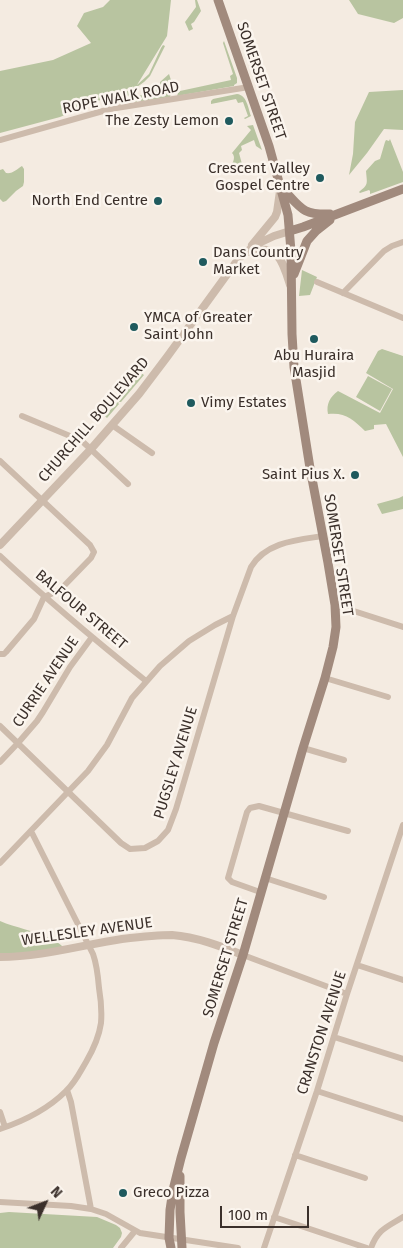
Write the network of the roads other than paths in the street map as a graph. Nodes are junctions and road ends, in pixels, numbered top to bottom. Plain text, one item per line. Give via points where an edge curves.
1 (218, 0) edge
2 (249, 87) junction
3 (0, 140) edge
4 (281, 186) junction
5 (403, 190) edge
6 (338, 214) junction
7 (290, 231) junction
8 (403, 242) edge
9 (244, 254) junction
10 (292, 280) junction
11 (317, 282) dead end
12 (292, 291) junction
13 (343, 293) junction
14 (403, 318) edge
15 (22, 416) dead end
16 (112, 424) junction
17 (91, 449) junction
18 (152, 453) dead end
19 (0, 461) edge
20 (128, 484) dead end
21 (42, 500) junction
22 (323, 536) junction
23 (0, 545) edge
24 (0, 556) edge
25 (44, 597) junction
26 (335, 605) junction
27 (233, 616) junction
28 (403, 628) edge
29 (92, 637) junction
30 (0, 654) edge
31 (325, 678) junction
32 (146, 680) junction
33 (388, 697) dead end
34 (0, 726) edge
35 (18, 743) junction
36 (303, 748) junction
37 (344, 760) dead end
38 (0, 762) edge
39 (68, 792) junction
40 (284, 813) junction
41 (403, 825) edge
42 (31, 831) junction
43 (348, 831) dead end
44 (0, 862) edge
45 (265, 878) junction
46 (260, 892) junction
47 (324, 897) dead end
48 (89, 944) junction
49 (243, 954) junction
50 (0, 957) edge
51 (357, 965) junction
52 (403, 980) edge
53 (347, 994) junction
54 (334, 1037) junction
55 (403, 1059) edge
56 (67, 1090) junction
57 (317, 1091) junction
58 (0, 1112) edge
59 (403, 1119) edge
60 (3, 1128) edge
61 (295, 1154) junction
62 (180, 1164) junction
63 (365, 1178) dead end
64 (0, 1202) edge
65 (91, 1208) junction
66 (274, 1217) junction
67 (403, 1217) edge
68 (135, 1231) junction
69 (169, 1238) junction
70 (182, 1244) edge
71 (121, 1248) edge
72 (171, 1248) edge
73 (238, 1248) edge
74 (264, 1248) edge
75 (367, 1248) edge
76 (371, 1248) edge

1 - 2 main road, SOMERSET STREET
2 - 3 street, ROPE WALK ROAD via 114,108
2 - 4 main road, SOMERSET STREET
4 - 6 main road via 310,213
4 - 7 main road, SOMERSET STREET
4 - 9 street via 275,217
5 - 6 main road
6 - 7 main road
6 - 10 main road via 307,240
7 - 9 street, CHURCHILL BOULEVARD via 264,240
7 - 10 main road, SOMERSET STREET
8 - 13 street via 384,252
9 - 12 street via 260,250 275,254 284,266
9 - 16 street, CHURCHILL BOULEVARD via 154,375
10 - 12 main road, SOMERSET STREET
11 - 13 street
12 - 22 main road, SOMERSET STREET via 294,367
13 - 14 street
15 - 17 street via 82,441
16 - 17 street, CHURCHILL BOULEVARD
16 - 18 street
17 - 20 street
17 - 21 street, CHURCHILL BOULEVARD
19 - 21 street
21 - 23 street, CHURCHILL BOULEVARD
21 - 25 street via 94,552 60,590
22 - 26 main road, SOMERSET STREET
22 - 27 street, PUGSLEY AVENUE via 281,544 254,561
24 - 25 street, BALFOUR STREET
25 - 29 street, BALFOUR STREET
25 - 30 street via 34,619 6,652
26 - 28 street
26 - 31 main road, SOMERSET STREET via 334,638
27 - 32 street via 189,642
27 - 39 street, PUGSLEY AVENUE via 168,830 145,848 130,849
29 - 32 street, BALFOUR STREET
29 - 35 street, CURRIE AVENUE via 43,712
31 - 33 street
31 - 36 main road, SOMERSET STREET
32 - 39 street via 132,698 101,754
34 - 35 street, PUGSLEY AVENUE
35 - 38 street, CURRIE AVENUE
35 - 39 street, PUGSLEY AVENUE
36 - 37 street
36 - 40 main road, SOMERSET STREET
39 - 42 street
40 - 43 street
40 - 45 main road, SOMERSET STREET
40 - 46 street via 258,806 250,808 228,874 232,882
41 - 51 street, CRANSTON AVENUE
42 - 44 street
42 - 48 street
45 - 46 main road, SOMERSET STREET
45 - 47 street
46 - 49 main road, SOMERSET STREET
48 - 49 street, WELLESLEY AVENUE via 173,936 202,940
48 - 50 street, WELLESLEY AVENUE via 26,956
48 - 56 street via 98,972 101,1025 89,1056
49 - 53 street, WELLESLEY AVENUE
49 - 62 main road, SOMERSET STREET
51 - 52 street
51 - 53 street, CRANSTON AVENUE
53 - 54 street, CRANSTON AVENUE
54 - 55 street
54 - 57 street, CRANSTON AVENUE
56 - 60 street via 41,1111
56 - 65 street
57 - 59 street
57 - 61 street, CRANSTON AVENUE
58 - 60 street
61 - 63 street
61 - 66 street, CRANSTON AVENUE
62 - 69 main road, SOMERSET STREET via 170,1210
62 - 70 main road, SOMERSET STREET
64 - 65 street
65 - 68 street
66 - 74 street, CRANSTON AVENUE
66 - 75 street
67 - 76 street via 383,1229
68 - 69 street
68 - 71 street
69 - 70 street
69 - 72 main road, SOMERSET STREET
70 - 73 street

